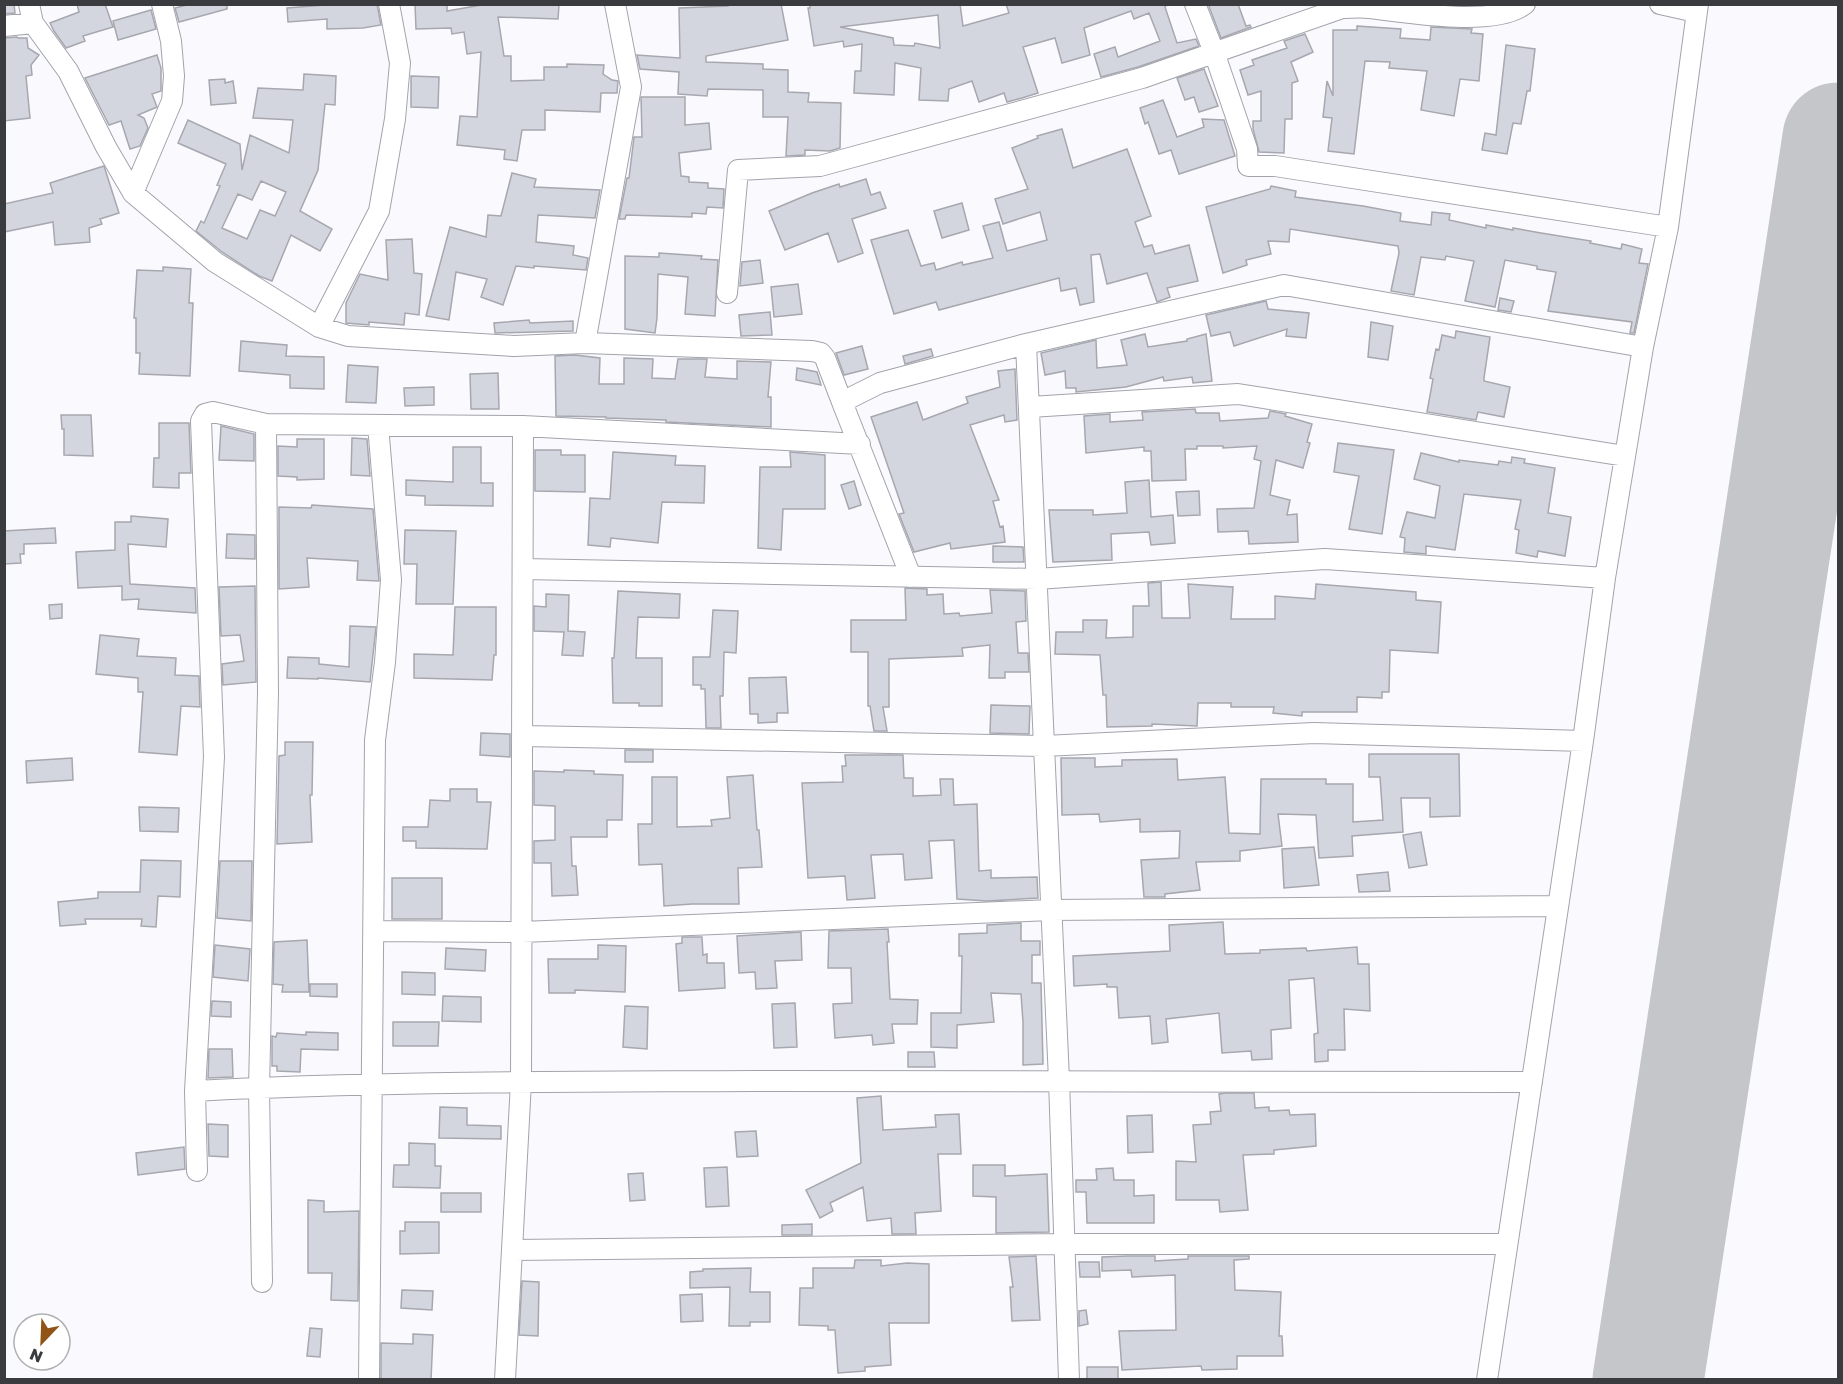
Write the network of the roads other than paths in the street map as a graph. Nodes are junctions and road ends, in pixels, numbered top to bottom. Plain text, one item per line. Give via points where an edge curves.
1 (162, 4) edge
2 (389, 4) edge
3 (615, 4) edge
4 (1195, 4) edge
5 (1525, 4) edge
6 (1660, 4) edge
7 (1697, 8) edge
8 (31, 14) edge
9 (4, 26) edge
10 (1214, 52) junction
11 (133, 193) junction
12 (1668, 226) junction
13 (727, 293) dead end
14 (319, 327) junction
15 (585, 343) junction
16 (1026, 344) junction
17 (1643, 347) junction
18 (842, 402) junction
19 (1030, 408) junction
20 (266, 424) junction
21 (378, 425) junction
22 (524, 426) junction
23 (860, 444) junction
24 (1625, 456) junction
25 (523, 569) junction
26 (911, 577) junction
27 (1605, 578) junction
28 (1037, 579) junction
29 (523, 736) junction
30 (1583, 741) junction
31 (1044, 746) junction
32 (1558, 906) junction
33 (1050, 910) junction
34 (374, 931) junction
35 (522, 932) junction
36 (1059, 1080) junction
37 (521, 1082) junction
38 (1532, 1082) junction
39 (373, 1084) junction
40 (259, 1088) junction
41 (195, 1091) junction
42 (197, 1171) dead end
43 (1064, 1244) junction
44 (1507, 1244) junction
45 (513, 1250) junction
46 (262, 1282) dead end
47 (369, 1380) edge
48 (505, 1380) edge
49 (1069, 1380) edge
50 (1487, 1380) edge

1 - 11 street via 171,41 172,101
2 - 14 street via 400,63 379,211
3 - 15 street via 631,87
4 - 10 street
5 - 10 street via 1497,16 1342,8
6 - 7 street
7 - 12 street
8 - 9 street
8 - 11 street via 68,71
10 - 12 street via 1247,149 1248,166 1275,166
10 - 13 street via 1142,78 820,166 738,170
11 - 14 street via 215,262
12 - 17 street
14 - 15 street via 348,336 443,342 514,346
15 - 18 street via 821,353
16 - 17 street via 1284,285
16 - 18 street via 880,383
16 - 19 street
17 - 24 street
18 - 23 street
19 - 24 street via 1238,394
19 - 28 street
20 - 21 street
20 - 40 street via 268,692
20 - 41 street via 213,412 205,414 201,421 214,757
21 - 22 street
21 - 34 street via 391,580 375,740
22 - 23 street
22 - 25 street
23 - 26 street
24 - 27 street
25 - 26 street
25 - 29 street
26 - 28 street
27 - 28 street via 1325,559
27 - 30 street
28 - 31 street
29 - 31 street
29 - 35 street
30 - 31 street via 1314,733
30 - 32 street
31 - 33 street
32 - 33 street
32 - 38 street
33 - 35 street
33 - 36 street
34 - 35 street
34 - 39 street
35 - 37 street
36 - 37 street
36 - 38 street
36 - 43 street
37 - 39 street
37 - 45 street
38 - 44 street
39 - 40 street
39 - 47 street
40 - 41 street
40 - 46 street
41 - 42 street
43 - 44 street
43 - 45 street
43 - 49 street
44 - 50 street
45 - 48 street

